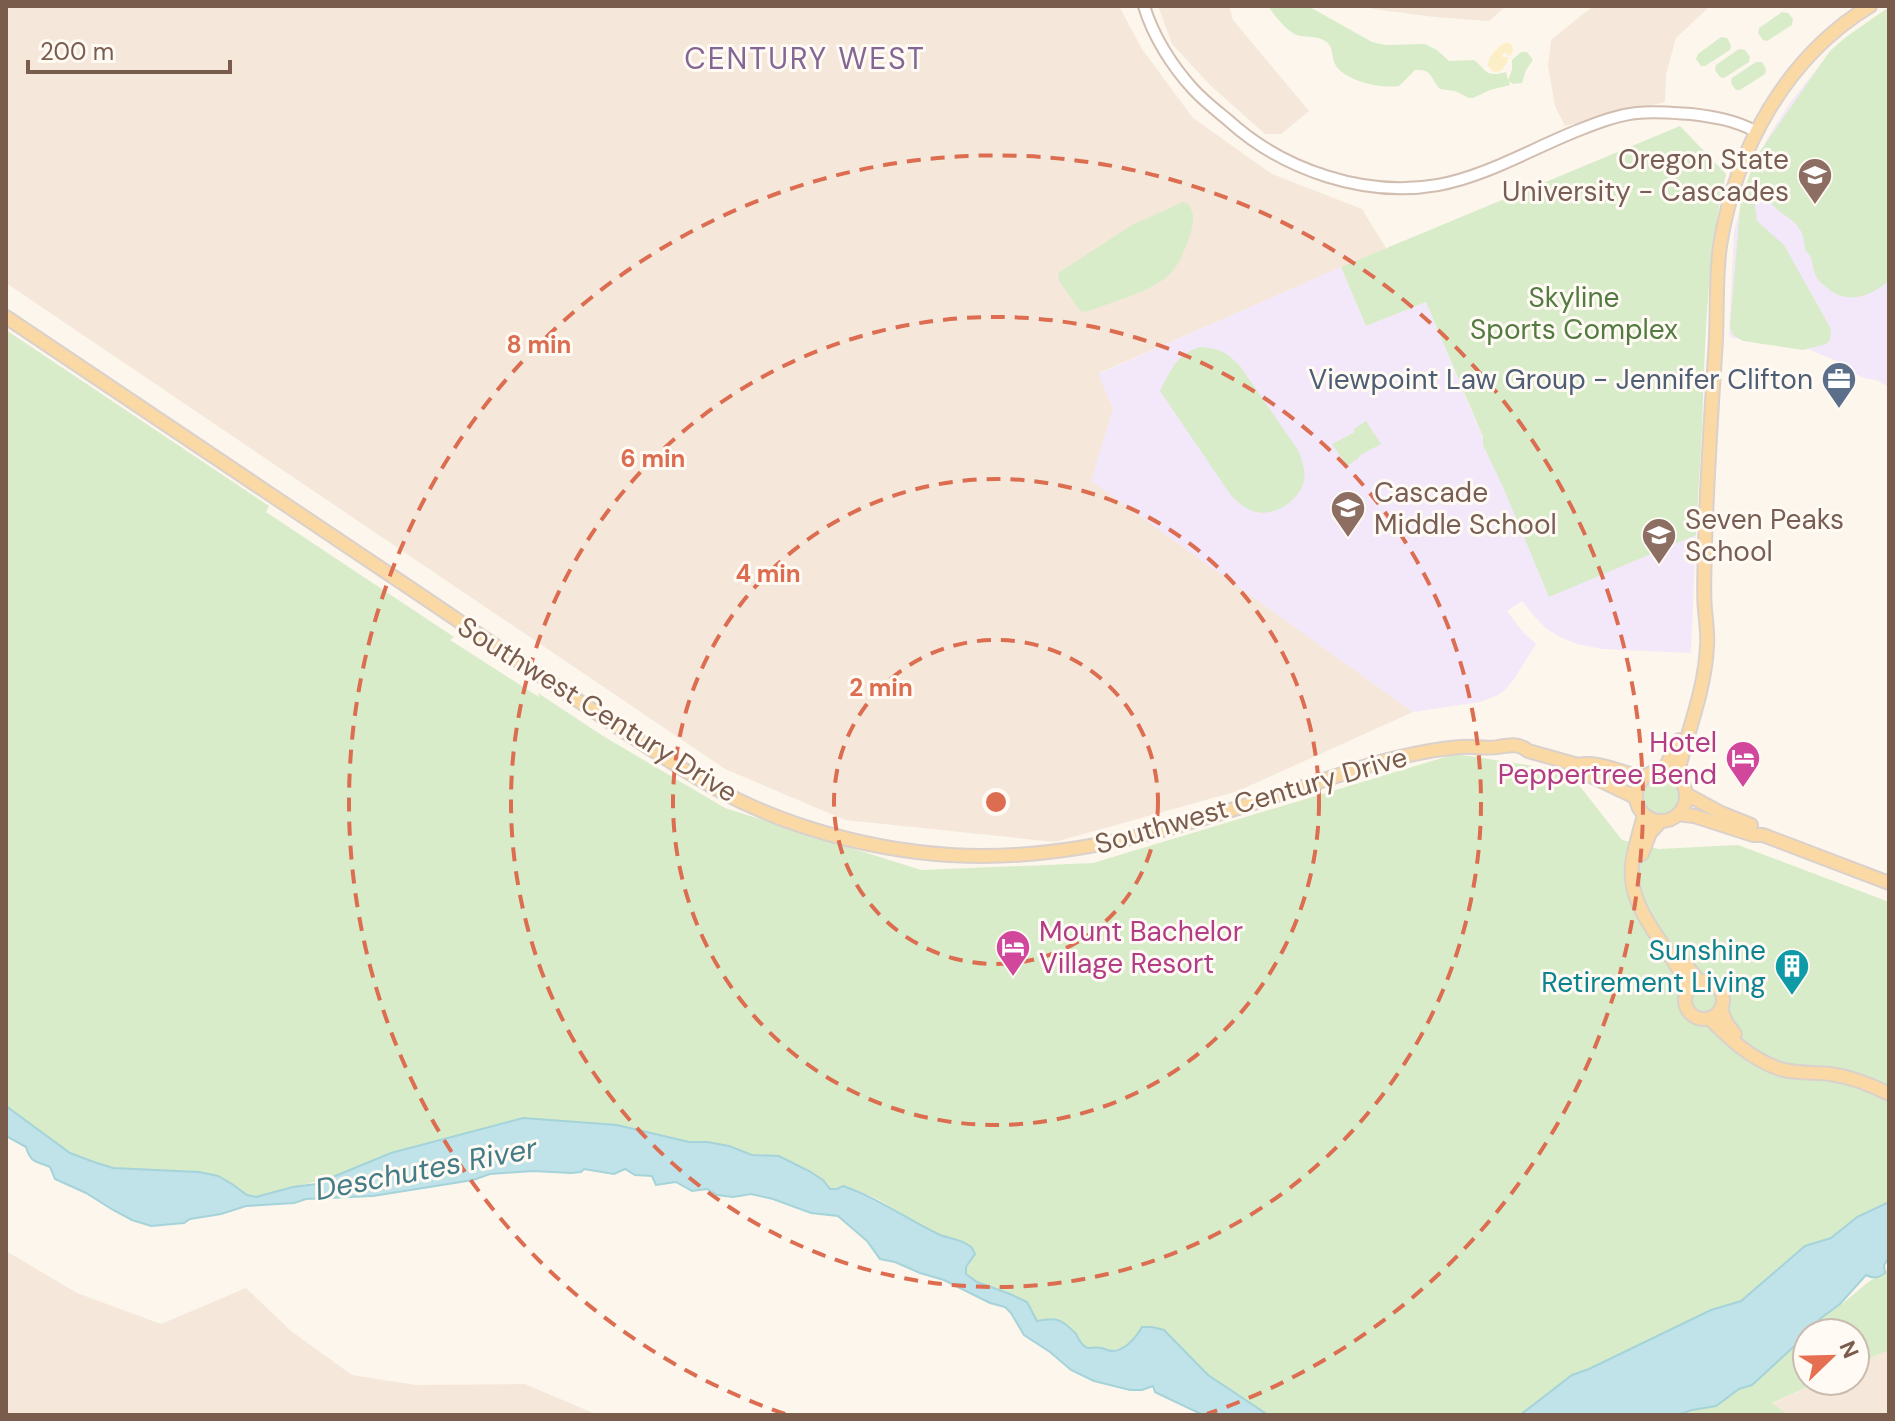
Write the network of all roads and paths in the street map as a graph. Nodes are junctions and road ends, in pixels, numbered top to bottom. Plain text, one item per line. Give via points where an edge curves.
1 (1144, 6) edge
2 (1870, 6) edge
3 (1755, 131) junction
4 (6, 317) edge
5 (1578, 765) junction
6 (1671, 773) junction
7 (1643, 777) junction
8 (1686, 794) junction
9 (1635, 797) junction
10 (1678, 814) junction
11 (1644, 815) junction
12 (1661, 821) junction
13 (1763, 835) junction
14 (1889, 883) edge
15 (1694, 986) junction
16 (1721, 1009) junction
17 (1709, 1018) junction
18 (1889, 1087) edge
19 (1889, 1094) edge

1 - 3 street via 1185,79 1240,132 1295,165 1355,183 1437,185 1600,121 1636,113 1717,117
2 - 3 main road via 1841,25 1795,73
3 - 6 main road via 1728,203 1720,248 1705,540 1705,667 1696,710
4 - 5 main road, Southwest Century Drive via 687,771 763,811 841,837 939,854 1072,850 1153,832 1415,753 1498,747
5 - 7 main road, Southwest Century Drive
5 - 9 main road, Southwest Century Drive
6 - 7 main road via 1657,770
6 - 8 main road via 1682,781
7 - 9 main road
8 - 10 main road
8 - 13 main road
9 - 11 main road
10 - 12 main road
10 - 13 main road
11 - 12 main road
11 - 15 main road via 1632,864 1635,890 1649,924
12 - 15 main road via 1645,843 1639,876 1642,893 1648,912
13 - 14 main road
15 - 16 main road via 1714,984 1721,991
15 - 17 main road via 1686,999 1688,1009
16 - 17 main road
16 - 18 main road via 1732,1031 1775,1061 1848,1071
17 - 19 main road via 1759,1060 1789,1071 1848,1077

